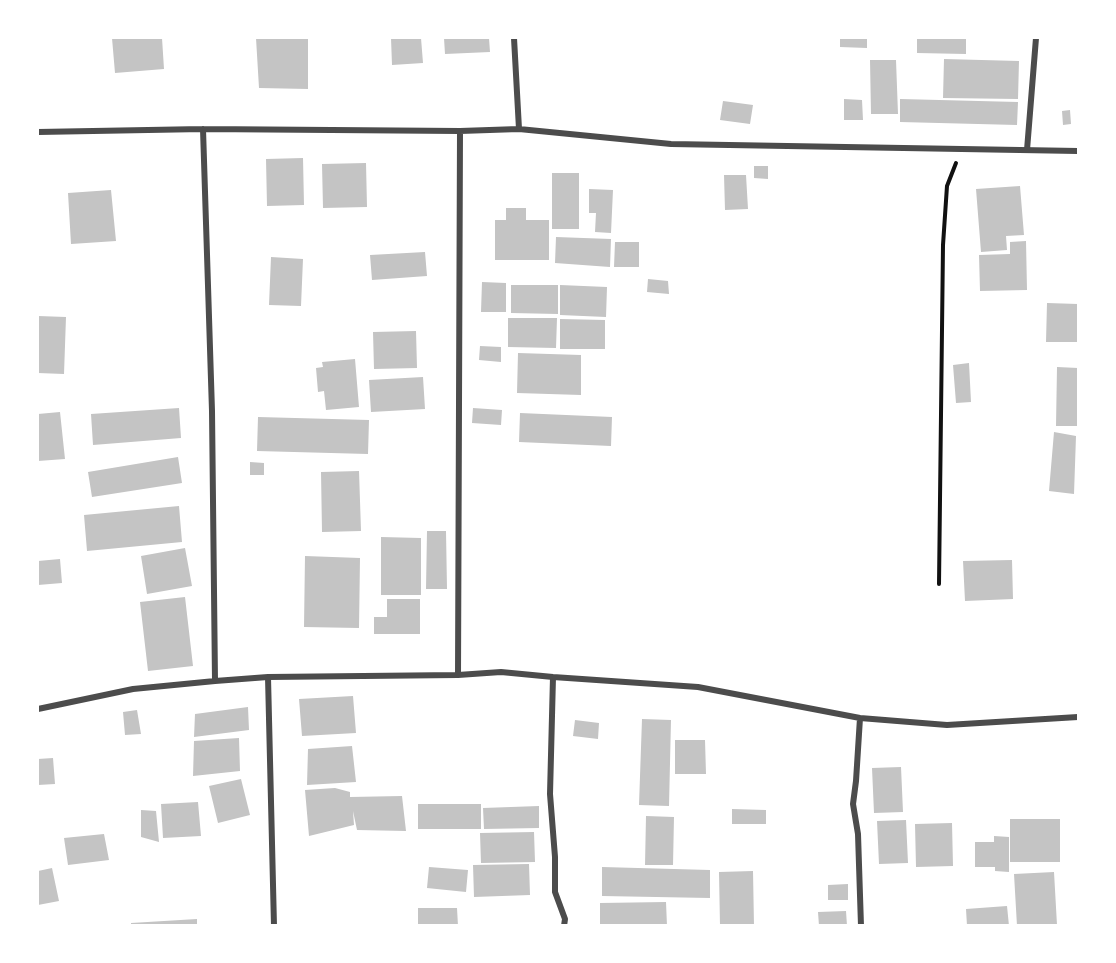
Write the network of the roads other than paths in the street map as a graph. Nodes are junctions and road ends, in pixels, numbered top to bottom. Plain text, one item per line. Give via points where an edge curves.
1 (514, 38) edge
2 (1035, 38) edge
3 (203, 129) junction
4 (519, 129) junction
5 (460, 131) junction
6 (38, 132) edge
7 (1027, 150) junction
8 (1078, 151) edge
9 (458, 675) junction
10 (268, 677) junction
11 (553, 677) junction
12 (215, 681) junction
13 (38, 709) edge
14 (1078, 717) edge
15 (860, 718) junction
16 (273, 926) edge
17 (564, 926) edge
18 (861, 926) edge

1 - 4 street
2 - 7 street
3 - 5 street
3 - 6 street
3 - 12 street
4 - 5 street
4 - 7 street via 670,144
5 - 9 street
7 - 8 street
9 - 10 street
9 - 11 street via 501,672
10 - 12 street
10 - 16 street
11 - 15 street via 698,687
11 - 17 street via 550,794 555,892
12 - 13 street via 133,689
14 - 15 street via 947,725
15 - 18 street via 853,804 858,834

